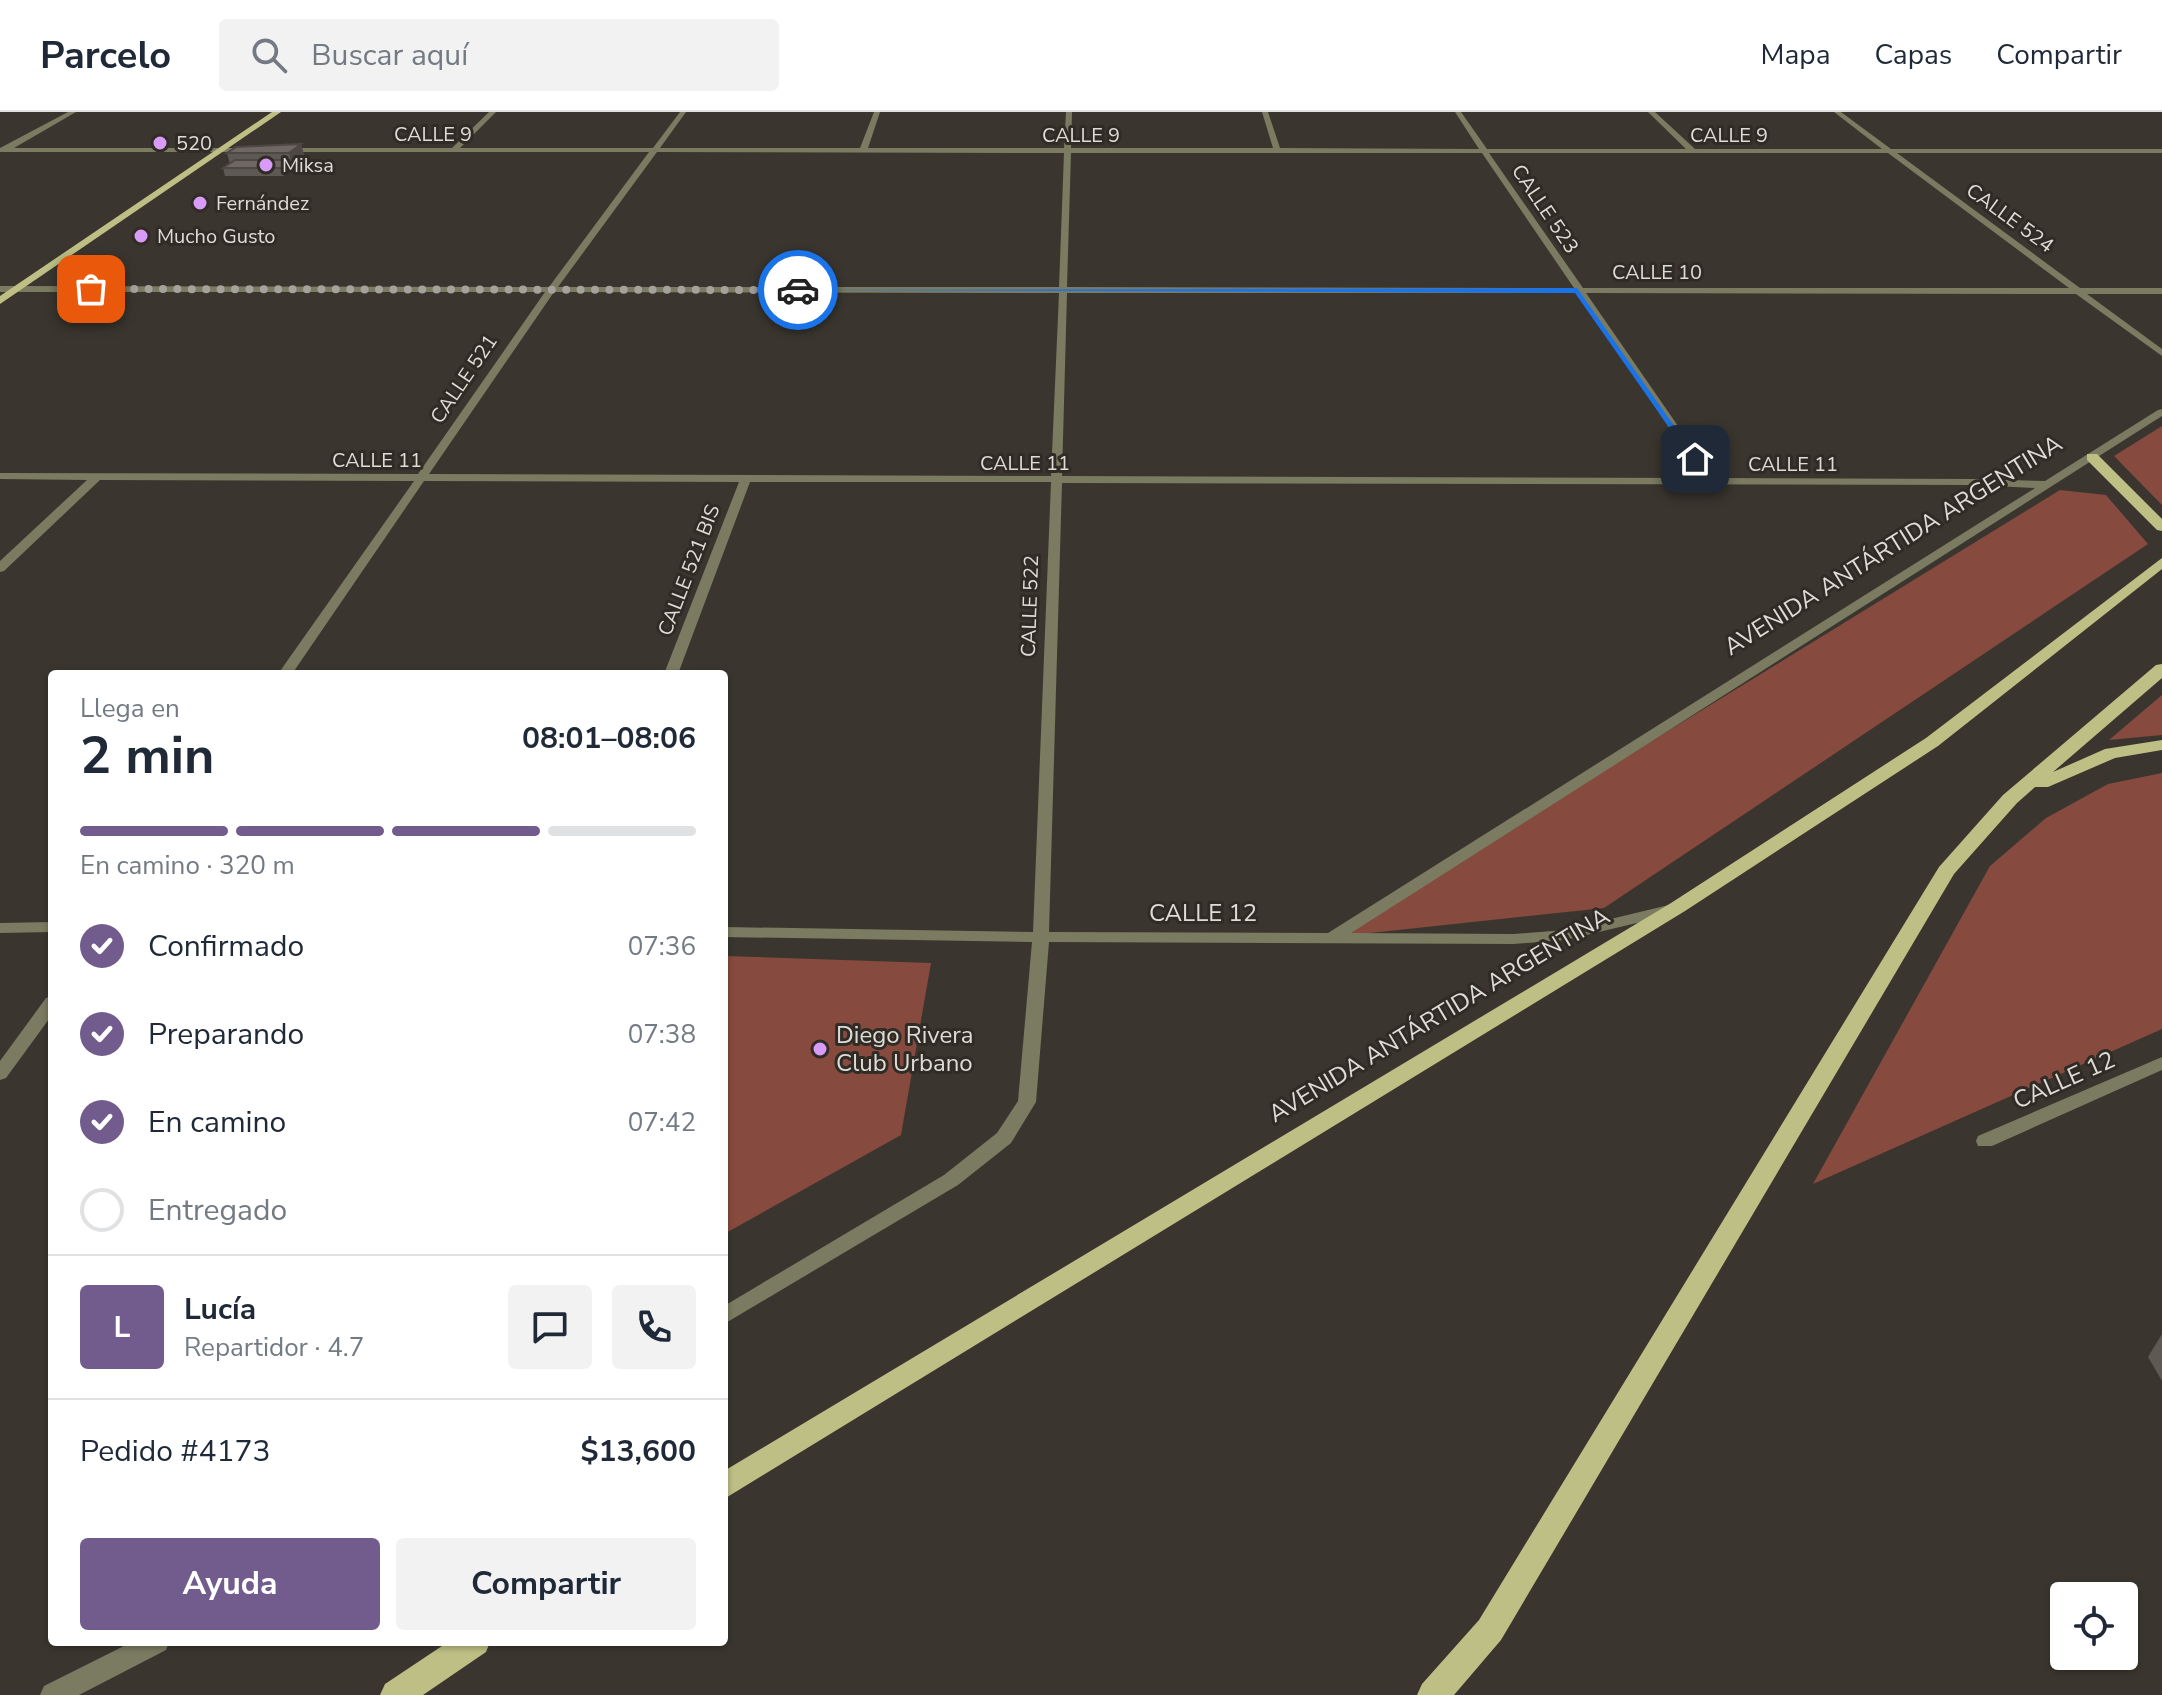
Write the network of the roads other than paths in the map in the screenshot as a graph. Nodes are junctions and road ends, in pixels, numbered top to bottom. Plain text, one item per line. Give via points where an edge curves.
1 (73, 112) edge
2 (277, 112) edge
3 (493, 112) edge
4 (683, 112) edge
5 (877, 112) edge
6 (1069, 112) edge
7 (1265, 112) edge
8 (1458, 112) edge
9 (1651, 112) edge
10 (1837, 112) edge
11 (3, 150) edge
12 (224, 150) junction
13 (255, 150) edge
14 (270, 150) edge
15 (454, 150) junction
16 (1692, 150) junction
17 (653, 151) junction
18 (863, 151) junction
19 (1067, 151) junction
20 (1277, 151) junction
21 (1484, 151) junction
22 (1890, 151) junction
23 (2162, 151) edge
24 (0, 289) edge
25 (17, 289) junction
26 (551, 290) junction
27 (1577, 290) junction
28 (1063, 291) junction
29 (2079, 291) junction
30 (2162, 291) edge
31 (0, 301) edge
32 (2162, 353) edge
33 (2162, 412) edge
34 (2092, 457) junction
35 (0, 476) edge
36 (96, 477) junction
37 (423, 478) junction
38 (745, 481) junction
39 (1056, 481) junction
40 (1712, 483) junction
41 (2050, 485) junction
42 (2162, 527) edge
43 (0, 548) edge
44 (21, 548) junction
45 (2162, 562) edge
46 (0, 568) edge
47 (2162, 669) edge
48 (288, 670) edge
49 (673, 670) edge
50 (2162, 745) edge
51 (2010, 799) junction
52 (1678, 907) junction
53 (48, 927) edge
54 (0, 928) edge
55 (728, 932) edge
56 (1041, 937) junction
57 (1333, 937) junction
58 (48, 1008) edge
59 (2162, 1063) edge
60 (0, 1074) edge
61 (1985, 1141) dead end
62 (728, 1314) edge
63 (728, 1484) edge
64 (149, 1646) edge
65 (469, 1646) edge
66 (53, 1695) edge
67 (396, 1695) edge
68 (1433, 1695) edge

1 - 11 street
2 - 12 main road
3 - 15 street
4 - 17 street, CALLE 521
5 - 18 street
6 - 19 street, CALLE 522
7 - 20 street
8 - 21 street, CALLE 523
9 - 16 street
10 - 22 street, CALLE 524
11 - 12 street
12 - 13 street
12 - 25 main road
14 - 15 street, CALLE 9
15 - 17 street, CALLE 9
16 - 21 street, CALLE 9
16 - 22 street, CALLE 9
17 - 18 street, CALLE 9
17 - 26 street, CALLE 521
18 - 19 street, CALLE 9
19 - 20 street, CALLE 9
19 - 28 street, CALLE 522
20 - 21 street, CALLE 9
21 - 27 street, CALLE 523
22 - 23 street, CALLE 9
22 - 29 street, CALLE 524
24 - 25 street, CALLE 10
25 - 26 street, CALLE 10
25 - 31 main road
26 - 28 street, CALLE 10
26 - 37 street, CALLE 521
27 - 28 street, CALLE 10
27 - 29 street, CALLE 10
27 - 40 street, CALLE 523
28 - 39 street, CALLE 522
29 - 30 street, CALLE 10
29 - 32 street, CALLE 524
33 - 34 street, AVENIDA ANTÁRTIDA ARGENTINA
34 - 41 street, AVENIDA ANTÁRTIDA ARGENTINA
34 - 42 main road
35 - 36 street, CALLE 11
36 - 37 street, CALLE 11
36 - 44 street
37 - 38 street, CALLE 11
37 - 48 street, CALLE 521
38 - 39 street, CALLE 11
38 - 49 street, CALLE 521 BIS
39 - 40 street, CALLE 11
39 - 56 street, CALLE 522
40 - 41 street, CALLE 11
41 - 57 street, AVENIDA ANTÁRTIDA ARGENTINA
43 - 44 street
44 - 46 street
45 - 52 main road, AVENIDA ANTÁRTIDA ARGENTINA via 1932,742
47 - 51 main road
50 - 51 main road via 2111,753
51 - 68 main road via 1946,871 1490,1630
52 - 57 street, CALLE 12 via 1565,935
52 - 63 main road, AVENIDA ANTÁRTIDA ARGENTINA
53 - 54 street
55 - 56 street, CALLE 12
56 - 57 street, CALLE 12
56 - 62 street, CALLE 522 via 1027,1102 1004,1138 951,1180
58 - 60 street
59 - 61 street, CALLE 12
64 - 66 street
65 - 67 main road

